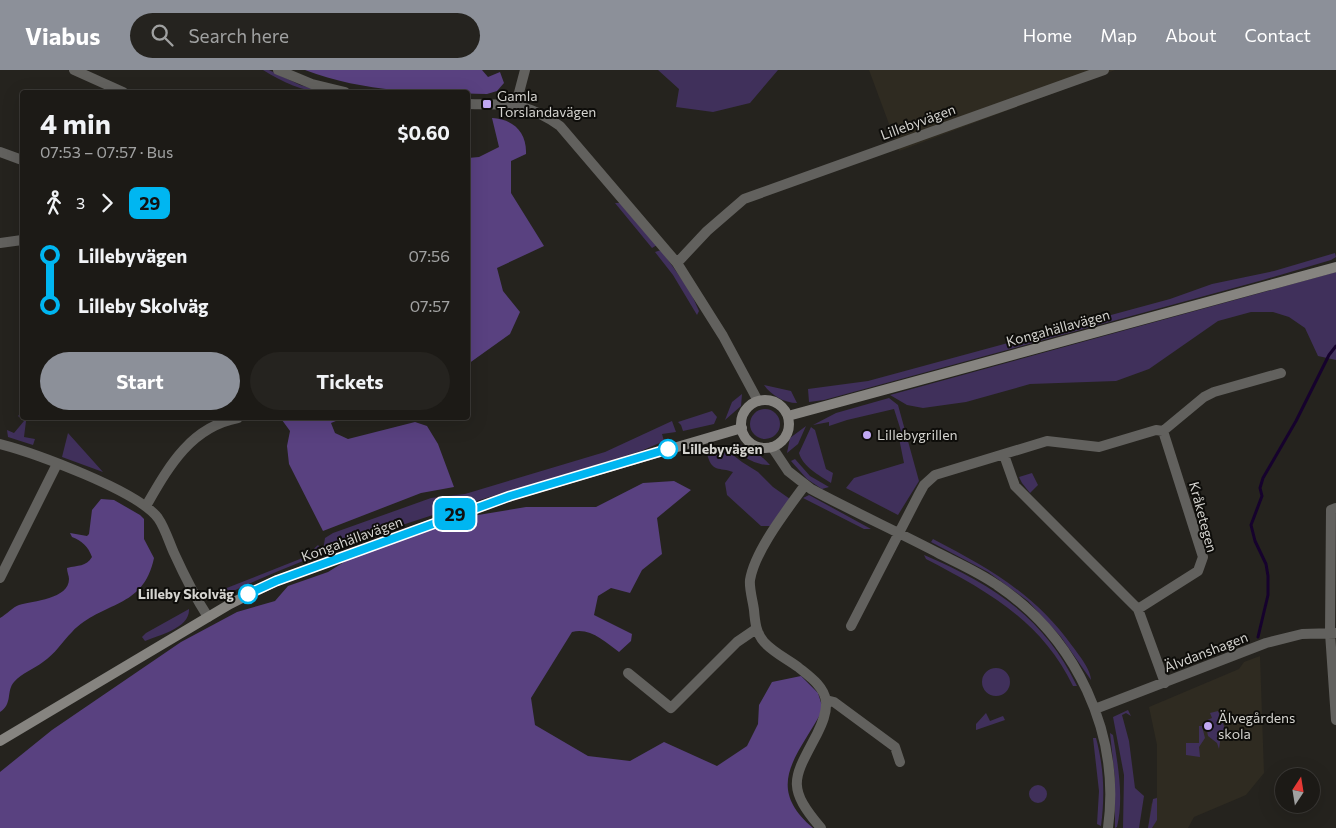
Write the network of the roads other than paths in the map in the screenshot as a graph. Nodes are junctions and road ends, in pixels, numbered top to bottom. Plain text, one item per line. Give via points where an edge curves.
1 (74, 70) edge
2 (278, 70) edge
3 (525, 70) edge
4 (1104, 70) edge
5 (119, 90) edge
6 (337, 90) edge
7 (470, 104) edge
8 (516, 104) junction
9 (0, 152) edge
10 (20, 159) edge
11 (20, 240) edge
12 (0, 243) edge
13 (677, 262) junction
14 (1336, 267) edge
15 (1280, 373) dead end
16 (758, 401) junction
17 (788, 416) junction
18 (226, 420) edge
19 (742, 428) junction
20 (1163, 431) junction
21 (0, 444) edge
22 (772, 446) junction
23 (1004, 455) junction
24 (57, 464) junction
25 (805, 484) junction
26 (146, 506) junction
27 (1336, 508) edge
28 (899, 534) junction
29 (0, 578) edge
30 (1138, 609) junction
31 (208, 617) junction
32 (851, 626) dead end
33 (756, 629) junction
34 (1333, 633) edge
35 (628, 673) dead end
36 (1165, 683) junction
37 (826, 700) junction
38 (1095, 709) junction
39 (1336, 720) edge
40 (0, 741) edge
41 (900, 762) dead end
42 (820, 828) edge
43 (1108, 828) edge

1 - 5 street
2 - 6 street
3 - 8 street
4 - 13 street, Lillebyvägen via 744,199
7 - 8 street
8 - 13 street via 543,113 560,126
9 - 10 street
11 - 12 street
13 - 16 street
14 - 17 street, Kongahällavägen
15 - 20 street via 1214,392
16 - 17 street via 776,402
16 - 19 street via 744,411
17 - 22 street via 787,434
18 - 26 street via 185,445
19 - 22 street via 746,438 755,446
19 - 31 street, Kongahällavägen via 455,514 276,581
20 - 23 street via 1156,430 1099,447 1047,441
20 - 30 street, Kråketegen via 1203,557 1198,571
21 - 24 street
22 - 25 street via 788,471
23 - 28 street via 935,475 924,485
23 - 30 street via 1015,486
24 - 26 street via 127,493
24 - 29 street
25 - 28 street
25 - 33 street via 767,538 750,580
26 - 31 street via 158,519 179,566
27 - 34 street via 1331,510
28 - 32 street
28 - 38 street via 981,574 1030,610 1061,646 1080,675
30 - 36 street
31 - 40 street, Kongahällavägen
33 - 35 street via 737,642 672,708
33 - 37 street via 764,642 812,678
34 - 36 street, Älvdanshagen via 1302,634 1266,644
34 - 39 street
36 - 38 street, Älvdanshagen
37 - 41 street via 834,702 895,747
37 - 42 street via 821,726 795,777 805,808
38 - 43 street via 1108,763

